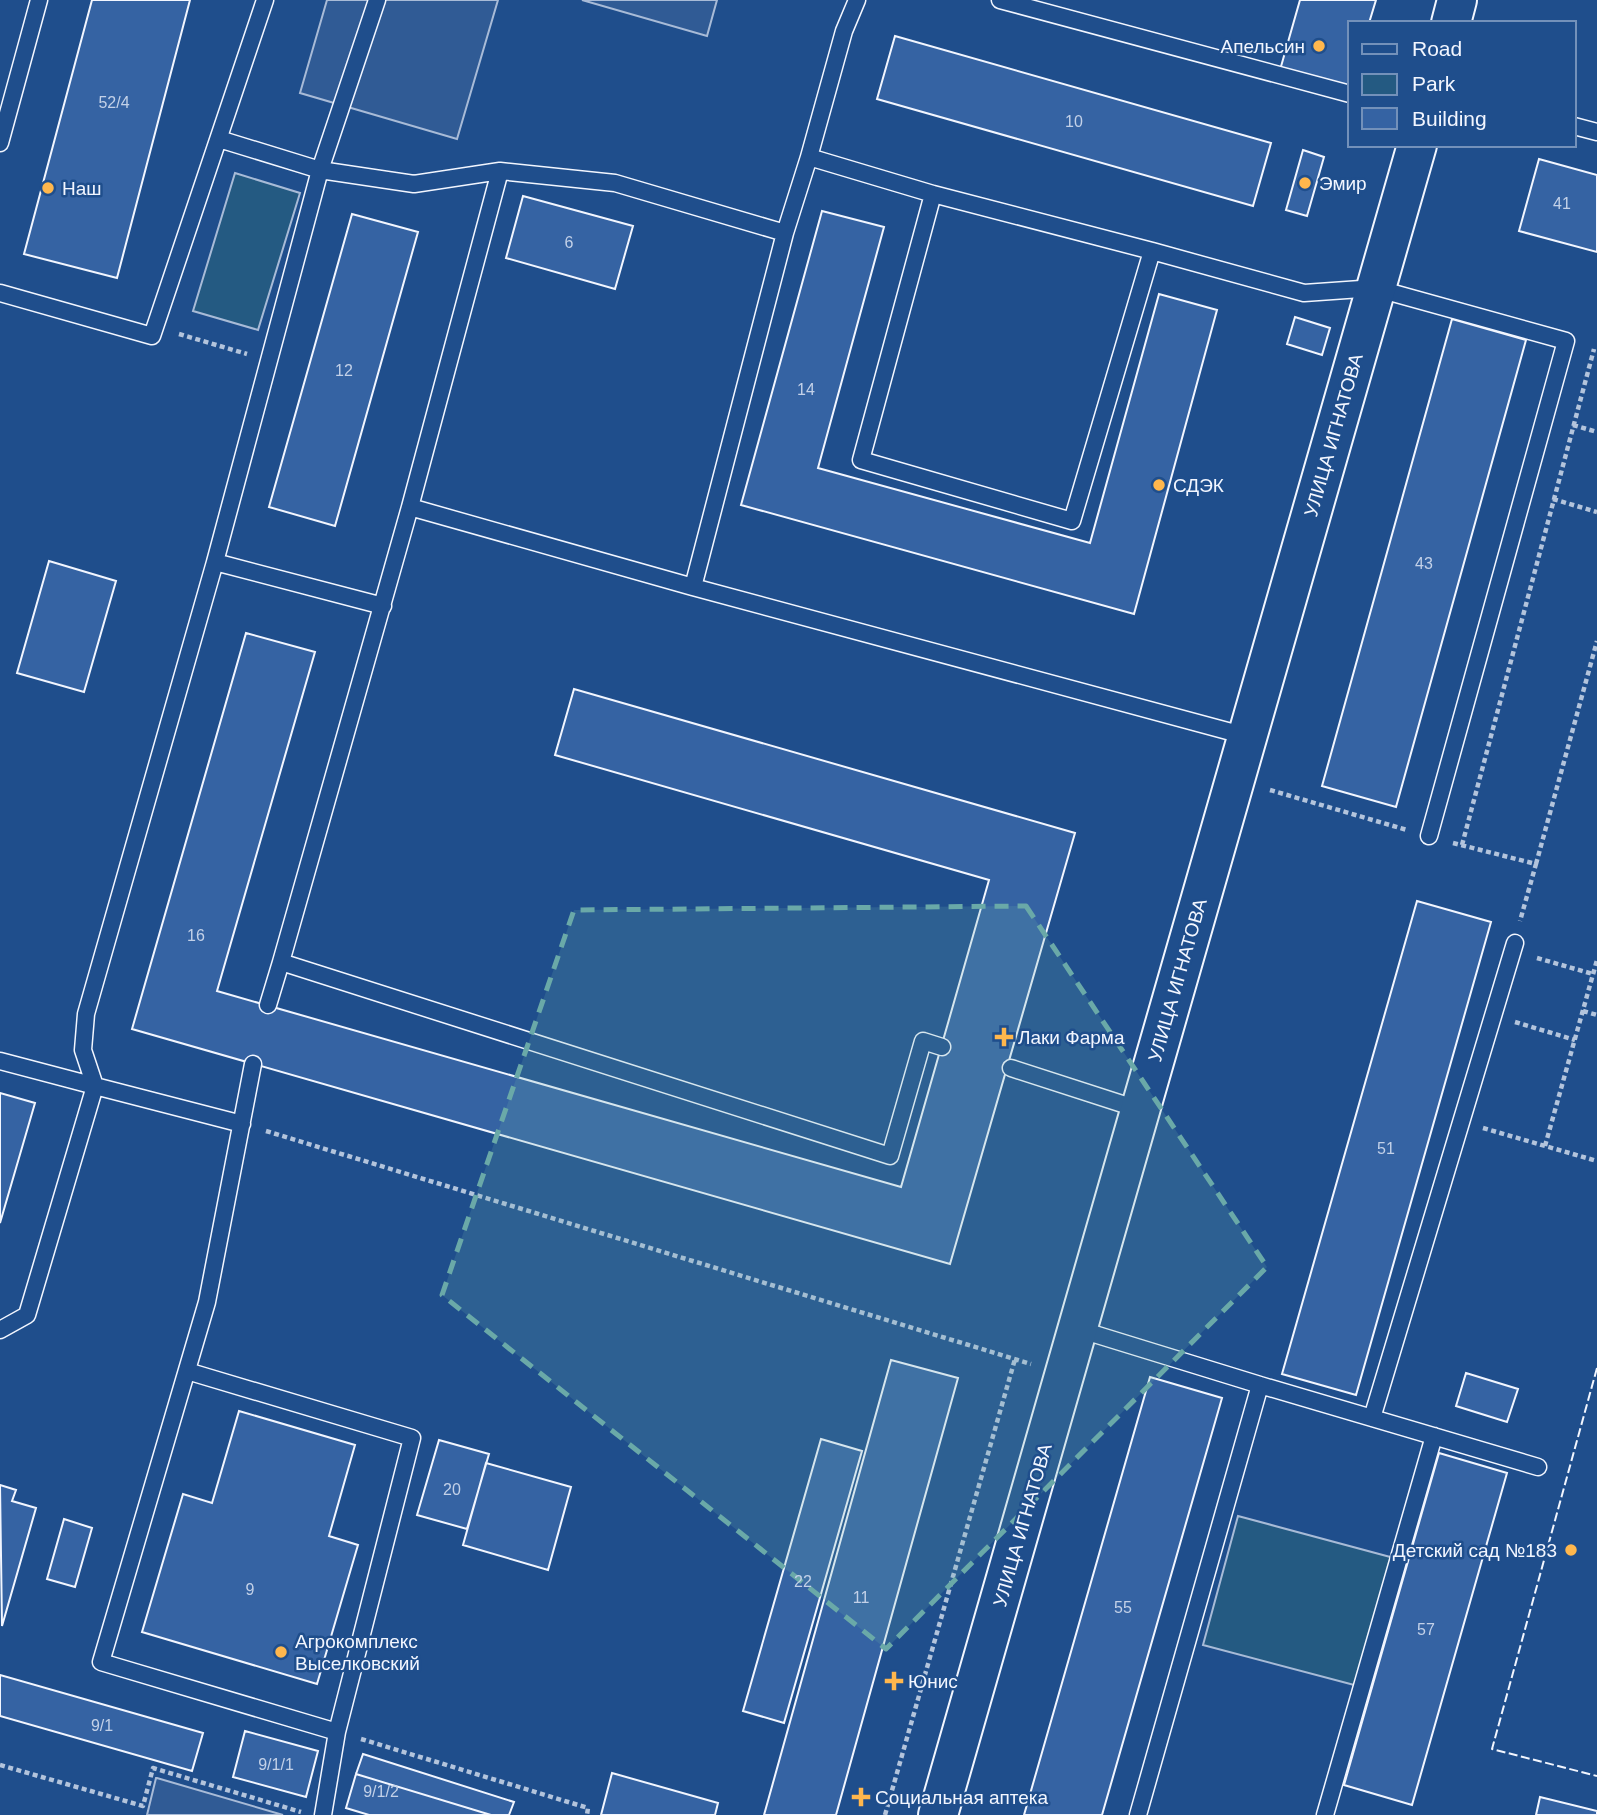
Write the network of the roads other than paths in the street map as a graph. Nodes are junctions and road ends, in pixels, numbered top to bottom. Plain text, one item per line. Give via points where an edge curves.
1 (39, 0) edge
2 (265, 0) edge
3 (377, 0) edge
4 (857, 0) edge
5 (1000, 0) edge
6 (1348, 93) edge
7 (1576, 127) edge
8 (1597, 132) edge
9 (219, 139) junction
10 (0, 142) edge
11 (1416, 147) edge
12 (810, 157) junction
13 (320, 170) junction
14 (500, 171) junction
15 (933, 194) junction
16 (785, 233) junction
17 (1152, 251) junction
18 (1375, 288) junction
19 (0, 293) edge
20 (410, 507) junction
21 (215, 562) junction
22 (693, 587) junction
23 (383, 606) junction
24 (1246, 736) junction
25 (1429, 836) road end
26 (1514, 947) road end
27 (281, 962) junction
28 (268, 1005) dead end
29 (942, 1047) dead end
30 (0, 1061) edge
31 (253, 1064) dead end
32 (1011, 1068) dead end
33 (96, 1086) junction
34 (1141, 1110) junction
35 (242, 1124) junction
36 (1079, 1329) junction
37 (0, 1330) edge
38 (187, 1371) junction
39 (1260, 1385) junction
40 (1372, 1418) junction
41 (1434, 1436) junction
42 (1538, 1467) dead end
43 (337, 1732) junction
44 (323, 1815) edge
45 (938, 1815) edge
46 (1138, 1815) edge
47 (1325, 1815) edge

1 - 10 lane
2 - 9 lane
3 - 13 lane
4 - 12 lane via 844,31
5 - 6 lane
7 - 8 lane
9 - 13 lane
9 - 19 lane via 152,336
11 - 18 street, УЛИЦА ИГНАТОВА
12 - 15 lane
12 - 16 lane
13 - 14 lane via 414,184
13 - 21 lane
14 - 16 lane via 615,183
14 - 20 lane
15 - 17 lane
15 - 17 lane via 860,460 1072,521
16 - 22 lane
17 - 18 lane via 1304,293
18 - 24 street, УЛИЦА ИГНАТОВА
18 - 25 lane via 1566,341
20 - 22 lane
20 - 23 lane
21 - 23 lane
21 - 33 lane via 86,1014 83,1050
22 - 24 lane
23 - 27 lane
24 - 34 street, УЛИЦА ИГНАТОВА
26 - 40 lane
27 - 28 lane
27 - 29 lane via 890,1156 923,1041
30 - 33 lane
31 - 35 lane
32 - 34 lane
33 - 35 lane
33 - 37 lane via 27,1315
34 - 36 street, УЛИЦА ИГНАТОВА
35 - 38 lane via 207,1302
36 - 39 lane
36 - 45 street, УЛИЦА ИГНАТОВА
38 - 43 lane via 412,1438
38 - 43 lane via 101,1662
39 - 40 lane
39 - 46 lane
40 - 41 lane
41 - 42 lane
41 - 47 lane
43 - 44 lane

